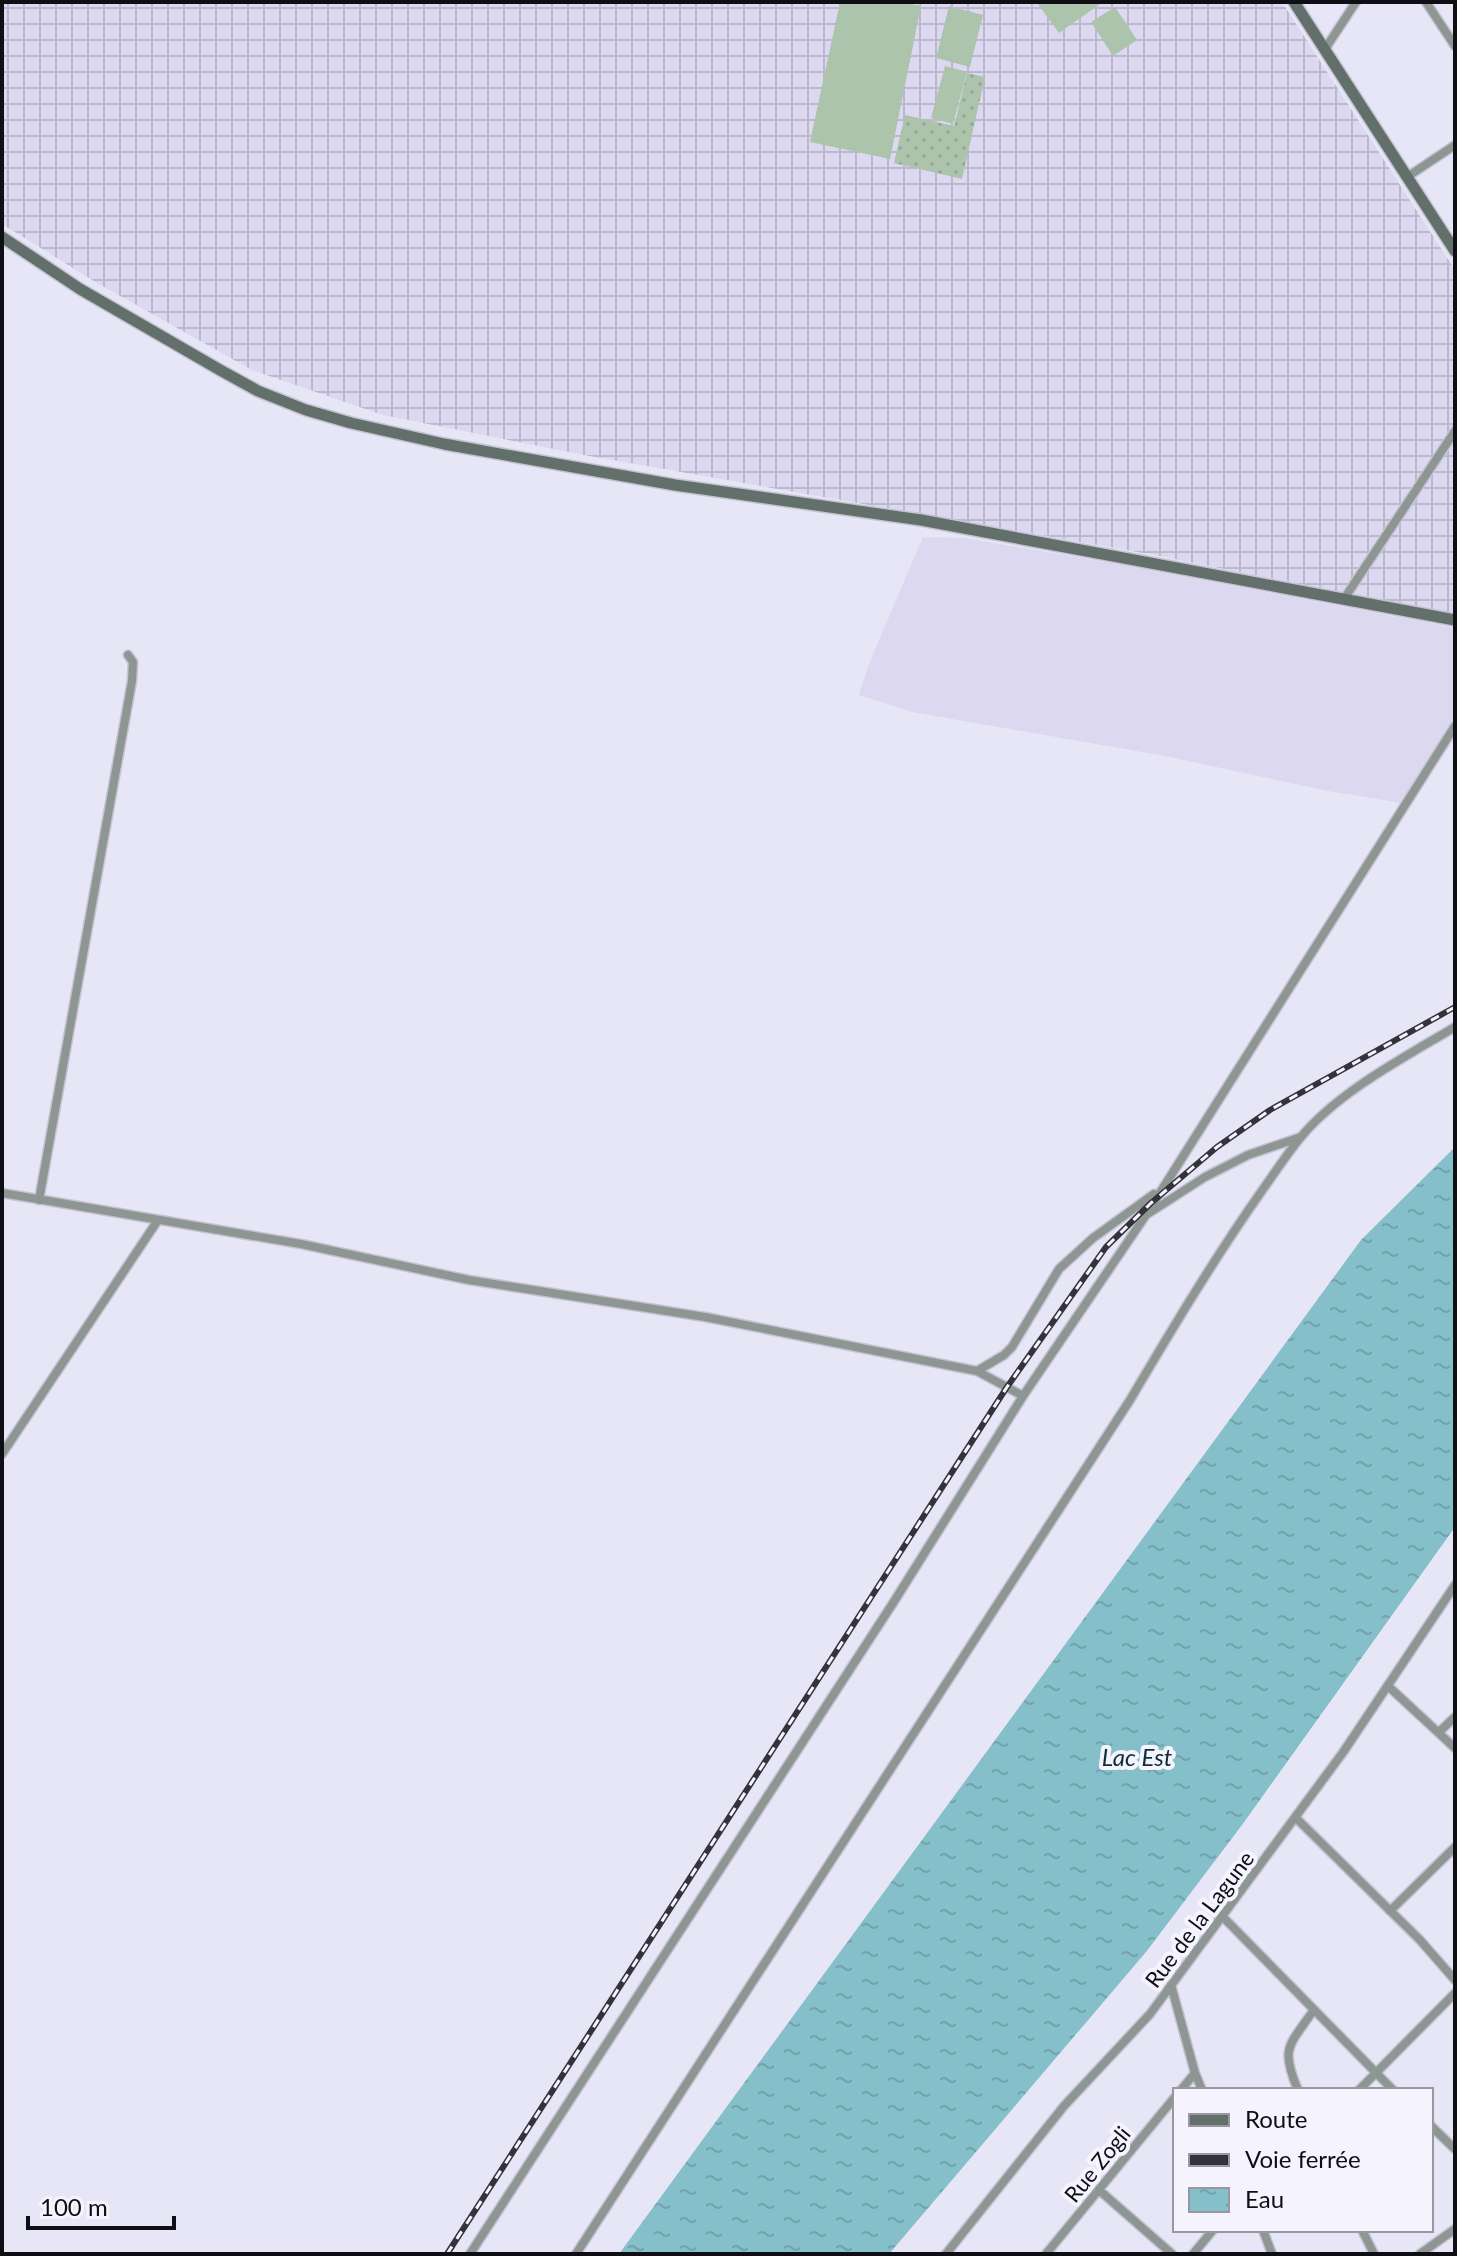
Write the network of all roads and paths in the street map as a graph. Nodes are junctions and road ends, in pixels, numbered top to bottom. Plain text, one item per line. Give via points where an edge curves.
1 (1294, 2) edge
2 (1356, 2) edge
3 (1426, 2) edge
4 (1455, 46) edge
5 (1325, 49) junction
6 (1455, 145) edge
7 (1407, 177) junction
8 (2, 237) edge
9 (1455, 251) edge
10 (1455, 431) edge
11 (1344, 599) junction
12 (1455, 620) edge
13 (128, 655) dead end
14 (1455, 726) edge
15 (1455, 1027) edge
16 (1301, 1136) junction
17 (1161, 1189) junction
18 (2, 1193) edge
19 (39, 1200) junction
20 (1146, 1215) junction
21 (158, 1220) junction
22 (977, 1371) junction
23 (1023, 1396) junction
24 (2, 1454) edge
25 (1455, 1585) edge
26 (1388, 1686) junction
27 (1455, 1717) edge
28 (1439, 1732) junction
29 (1455, 1748) edge
30 (1296, 1818) junction
31 (1455, 1847) edge
32 (1390, 1911) junction
33 (1221, 1915) junction
34 (1455, 1980) edge
35 (1171, 1985) junction
36 (1455, 1993) edge
37 (1313, 2011) junction
38 (1195, 2073) junction
39 (1375, 2073) junction
40 (1183, 2088) edge
41 (1201, 2088) edge
42 (1297, 2088) edge
43 (1361, 2088) edge
44 (1391, 2088) edge
45 (1173, 2099) edge
46 (1433, 2128) edge
47 (1455, 2149) edge
48 (1099, 2190) junction
49 (1455, 2229) edge
50 (1211, 2232) edge
51 (1264, 2232) edge
52 (1363, 2232) edge
53 (470, 2254) edge
54 (576, 2254) edge
55 (946, 2254) edge
56 (1046, 2254) edge
57 (1172, 2254) edge
58 (1193, 2254) edge
59 (1272, 2254) edge
60 (1374, 2254) edge
61 (1420, 2254) edge

1 - 5 main road
2 - 5 street
3 - 4 street
5 - 7 main road
6 - 7 street
7 - 9 main road
8 - 11 main road via 80,289 258,391 351,423 457,447 921,520
10 - 11 street
11 - 12 main road
13 - 19 street via 132,681
14 - 17 street
15 - 16 street via 1363,1085
16 - 20 street via 1237,1160
16 - 54 street via 1196,1290
17 - 20 street
17 - 22 street via 1082,1246 1051,1278 1012,1347
18 - 19 street
19 - 21 street
20 - 23 street
21 - 22 street
21 - 24 street
22 - 23 street
23 - 53 street
25 - 26 street, Rue de la Lagune
26 - 28 street
26 - 30 street, Rue de la Lagune
27 - 28 street
28 - 29 street
30 - 32 street
30 - 33 street, Rue de la Lagune
31 - 32 street
32 - 34 street
33 - 35 street, Rue de la Lagune
33 - 37 street
35 - 38 street
35 - 55 street, Rue de la Lagune via 1064,2106
36 - 39 street
37 - 39 street
37 - 42 street via 1288,2052
38 - 40 street
38 - 41 street
39 - 43 street
39 - 44 street
45 - 48 street, Rue Zogli
46 - 47 street
48 - 56 street, Rue Zogli
48 - 57 street
49 - 61 street
50 - 58 street
51 - 59 street
52 - 60 street

